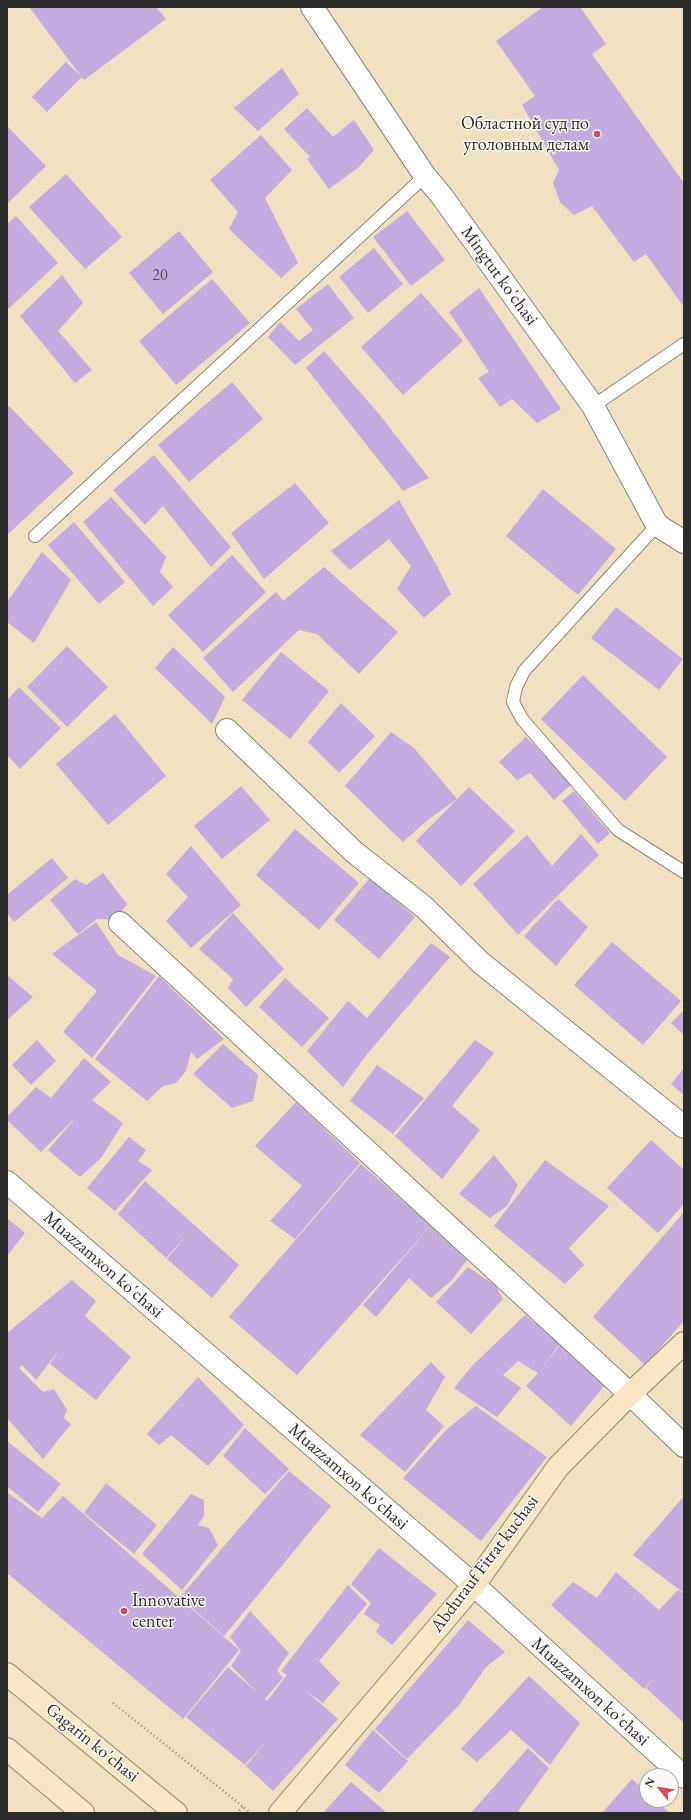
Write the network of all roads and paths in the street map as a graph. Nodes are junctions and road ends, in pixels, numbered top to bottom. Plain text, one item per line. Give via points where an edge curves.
1 (312, 7) edge
2 (425, 176) junction
3 (684, 344) edge
4 (593, 406) junction
5 (657, 524) junction
6 (35, 536) dead end
7 (684, 542) edge
8 (227, 730) dead end
9 (684, 872) edge
10 (120, 923) dead end
11 (684, 1127) edge
12 (7, 1182) edge
13 (684, 1343) edge
14 (630, 1394) junction
15 (684, 1446) edge
16 (474, 1586) junction
17 (7, 1674) edge
18 (113, 1703) dead end
19 (7, 1749) edge
20 (684, 1777) edge
21 (244, 1806) junction
22 (83, 1813) edge
23 (176, 1813) edge
24 (236, 1813) edge
25 (251, 1813) edge
26 (280, 1813) edge

1 - 2 street, Mingtut ko'chasi
2 - 4 street, Mingtut ko'chasi
2 - 6 lane
3 - 4 lane
4 - 5 street, Mingtut ko'chasi
5 - 7 street, Mingtut ko'chasi
5 - 9 lane via 524,671 516,687 513,702 522,719 618,830
8 - 11 street via 354,852 424,907 480,962
10 - 14 street
12 - 16 street, Muazzamxon ko'chasi
13 - 14 street, Abdurauf Fitrat kuchasi
14 - 15 street
14 - 16 street, Abdurauf Fitrat kuchasi via 558,1467
16 - 20 street, Muazzamxon ko'chasi
16 - 26 street, Abdurauf Fitrat kuchasi
17 - 23 street, Gagarin ko'chasi
18 - 21 path
19 - 22 street
21 - 24 path
21 - 25 path

